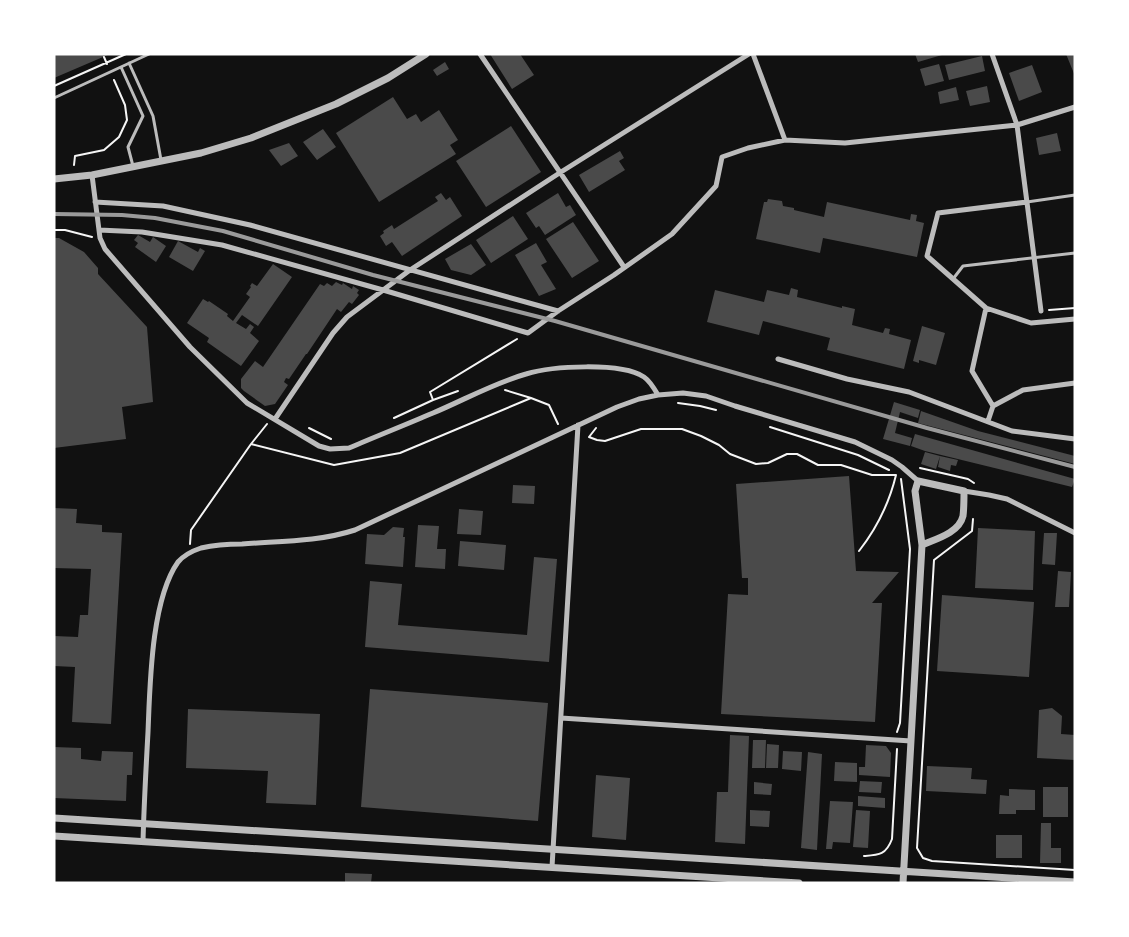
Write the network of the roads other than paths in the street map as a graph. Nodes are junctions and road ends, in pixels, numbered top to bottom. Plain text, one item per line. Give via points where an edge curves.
1 (149, 54) edge
2 (426, 54) edge
3 (480, 54) edge
4 (751, 54) edge
5 (992, 54) edge
6 (129, 63) junction
7 (121, 67) junction
8 (54, 98) edge
9 (1075, 107) edge
10 (1017, 125) junction
11 (785, 140) junction
12 (162, 161) junction
13 (133, 166) junction
14 (561, 172) junction
15 (92, 174) junction
16 (54, 179) edge
17 (1075, 195) edge
18 (95, 202) junction
19 (1027, 202) junction
20 (99, 231) junction
21 (1075, 253) edge
22 (1034, 257) junction
23 (624, 267) junction
24 (410, 270) junction
25 (953, 279) junction
26 (383, 290) junction
27 (986, 308) junction
28 (558, 311) junction
29 (1041, 311) road end
30 (1075, 319) edge
31 (778, 359) dead end
32 (1075, 383) edge
33 (658, 394) junction
34 (993, 406) junction
35 (275, 419) junction
36 (988, 421) junction
37 (578, 425) junction
38 (1075, 439) edge
39 (918, 481) junction
40 (964, 491) junction
41 (1075, 532) edge
42 (921, 545) junction
43 (561, 718) junction
44 (911, 741) junction
45 (54, 818) edge
46 (143, 824) junction
47 (54, 836) edge
48 (143, 841) junction
49 (553, 850) junction
50 (552, 867) junction
51 (903, 872) junction
52 (1075, 882) edge
53 (799, 883) edge
54 (903, 883) edge

1 - 6 lane
2 - 12 street via 336,104 251,138
3 - 14 street
4 - 11 street
4 - 14 street
5 - 10 street
6 - 7 lane
6 - 12 lane via 153,116
7 - 8 lane
7 - 13 lane via 143,116 128,147
9 - 10 street
10 - 11 street via 844,143
10 - 19 street
11 - 23 street via 722,157 716,186 672,234
12 - 13 street
13 - 15 street
14 - 23 street
14 - 24 street
15 - 16 street
15 - 18 street
17 - 19 lane
18 - 20 street
18 - 24 street via 163,206 228,220
19 - 22 street
19 - 25 street via 938,213 927,256
20 - 26 street via 142,232 222,245
20 - 35 street via 105,249 189,347 247,403
21 - 22 lane
22 - 25 lane via 963,266
22 - 29 street
23 - 28 street
24 - 26 street
24 - 28 street
25 - 27 street
26 - 28 street via 528,333
26 - 35 street via 347,317 333,333
27 - 30 street via 1031,323
27 - 34 street via 972,370
31 - 36 street via 909,392
32 - 34 street via 1023,390
33 - 35 street via 649,381 629,372 608,368 548,369 494,386 349,448 319,446
33 - 37 street
33 - 39 street via 706,396 855,442 892,460
34 - 36 street
36 - 38 street via 1012,430
37 - 43 street
37 - 46 street via 355,530 320,539 202,548 178,562 166,587 155,635
39 - 40 street
39 - 42 street via 915,491
40 - 41 street via 1008,499
40 - 42 street via 963,517 958,526
42 - 44 street
43 - 44 street
43 - 49 street
44 - 51 street
45 - 46 street
46 - 48 street
46 - 49 street
47 - 48 street
48 - 50 street
49 - 50 street
49 - 51 street
50 - 53 street
51 - 52 street
51 - 54 street

